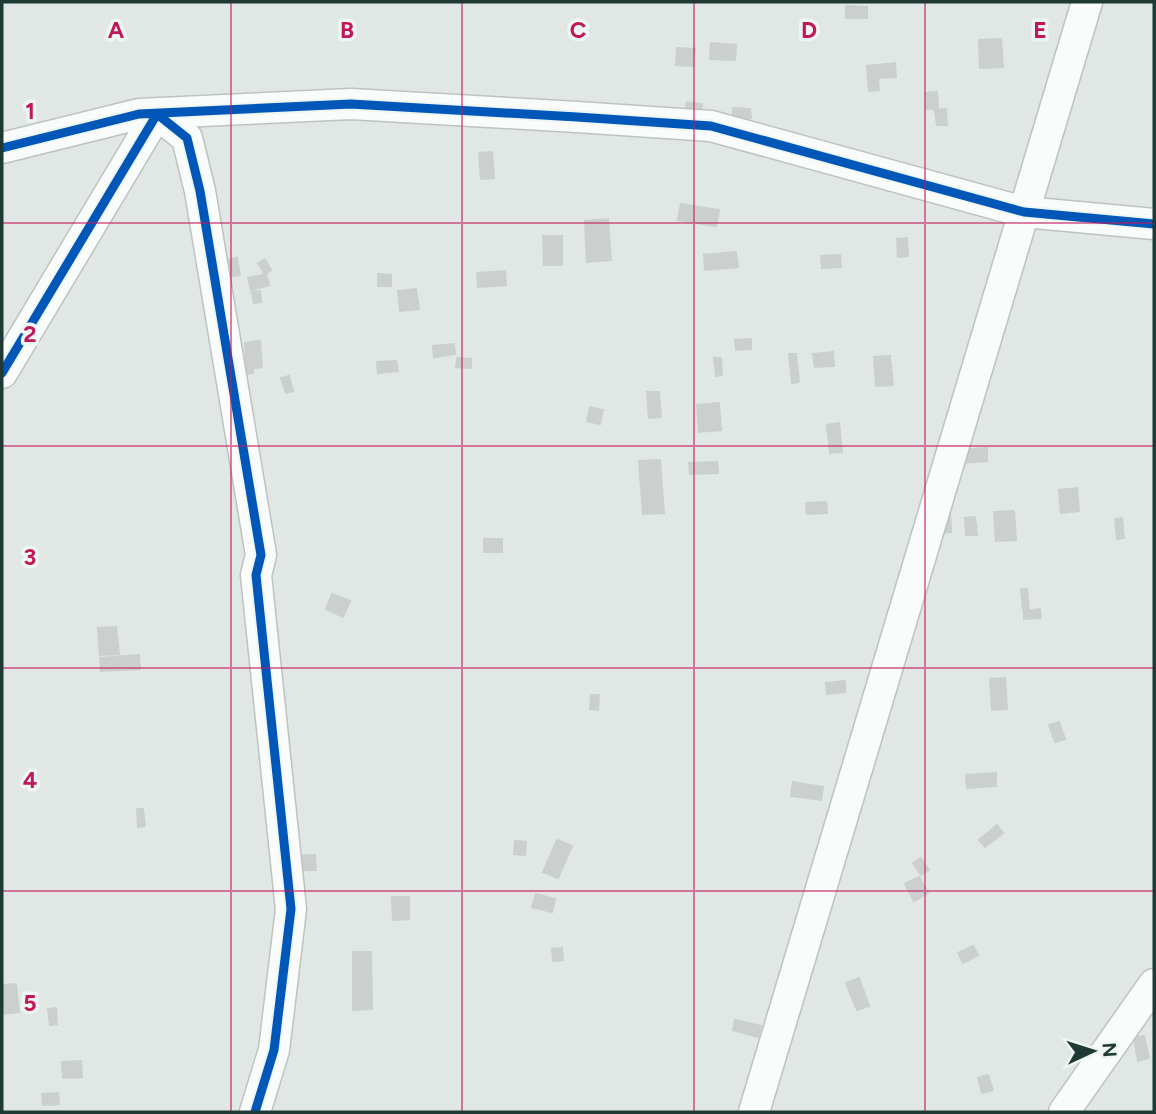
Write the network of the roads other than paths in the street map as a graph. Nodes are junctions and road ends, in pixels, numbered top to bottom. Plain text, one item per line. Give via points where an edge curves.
1 (1087, 7) edge
2 (157, 114) junction
3 (2, 148) edge
4 (1024, 212) junction
5 (1154, 224) edge
6 (2, 373) edge
7 (1154, 984) edge
8 (255, 1112) edge
9 (754, 1112) edge
10 (1064, 1112) edge

1 - 4 street
2 - 3 street via 139,114
2 - 4 street via 351,104 711,126
2 - 6 street
2 - 8 street via 187,138 200,191 261,555 256,575 291,909 274,1050
4 - 5 street
4 - 9 street
7 - 10 street

